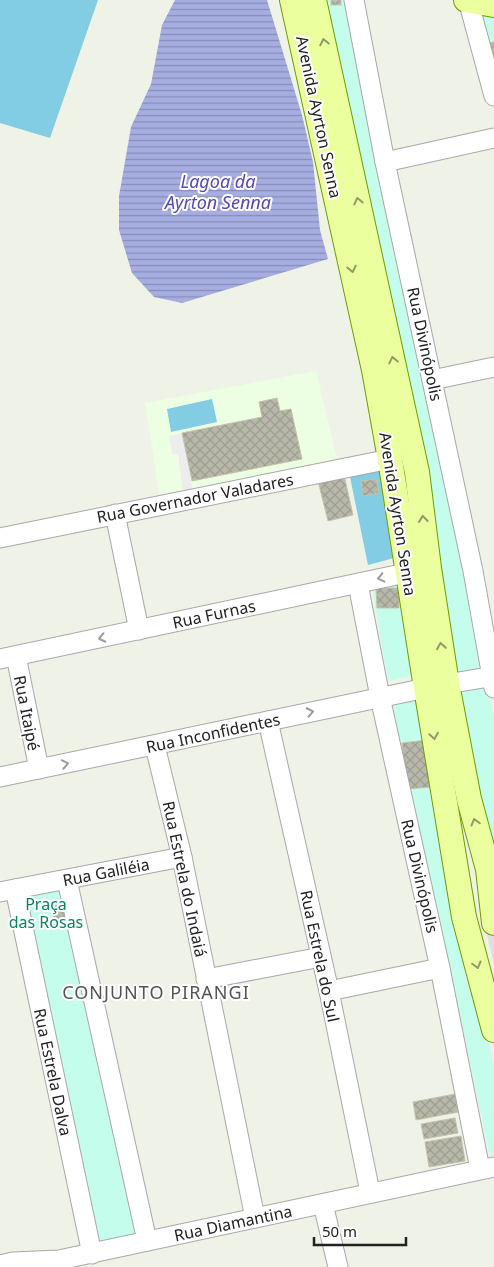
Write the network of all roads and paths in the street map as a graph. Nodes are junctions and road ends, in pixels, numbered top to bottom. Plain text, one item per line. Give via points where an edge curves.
1 (292, 0) edge
2 (314, 0) edge
3 (354, 0) edge
4 (467, 0) edge
5 (494, 5) edge
6 (493, 85) edge
7 (494, 138) edge
8 (385, 162) junction
9 (494, 367) edge
10 (432, 380) junction
11 (390, 459) junction
12 (115, 514) junction
13 (0, 538) edge
14 (418, 570) junction
15 (358, 584) junction
16 (139, 630) junction
17 (8, 658) edge
18 (493, 680) edge
19 (436, 686) junction
20 (380, 698) junction
21 (268, 721) junction
22 (155, 746) junction
23 (39, 769) junction
24 (0, 777) edge
25 (182, 857) junction
26 (491, 872) edge
27 (67, 880) junction
28 (458, 881) junction
29 (7, 891) edge
30 (464, 918) junction
31 (494, 922) edge
32 (321, 957) junction
33 (440, 968) junction
34 (206, 979) junction
35 (329, 992) junction
36 (494, 1030) edge
37 (487, 1168) edge
38 (370, 1192) junction
39 (323, 1204) junction
40 (255, 1218) junction
41 (147, 1241) junction
42 (0, 1252) edge
43 (92, 1254) junction
44 (0, 1265) edge
45 (24, 1265) edge
46 (338, 1267) edge

1 -> 11 main road, Avenida Ayrton Senna via 370,351
14 -> 2 main road, Avenida Ayrton Senna via 417,472
3 - 8 street, Rua Divinópolis
4 - 5 main road
4 - 6 street
7 - 8 street
8 - 10 street, Rua Divinópolis
9 - 10 street
10 - 18 street, Rua Divinópolis
11 - 12 street, Rua Governador Valadares
11 - 14 main road, Avenida Ayrton Senna
12 - 13 street, Rua Governador Valadares
12 - 16 street
14 -> 15 street, Rua Furnas
14 - 19 main road, Avenida Ayrton Senna
15 - 16 street, Rua Furnas
15 - 20 street, Rua Divinópolis
16 -> 17 street, Rua Furnas
17 - 23 street, Rua Itaipé
18 - 19 street, Rua Inconfidentes
19 - 20 street, Rua Inconfidentes
26 -> 19 main road, Avenida Ayrton Senna
19 -> 28 main road, Avenida Ayrton Senna
21 -> 20 street, Rua Inconfidentes
20 - 33 street, Rua Divinópolis
21 - 22 street, Rua Inconfidentes
21 - 32 street, Rua Estrela do Sul
23 -> 22 street, Rua Inconfidentes
22 - 25 street, Rua Estrela do Indaiá
23 - 24 street, Rua Inconfidentes
25 - 27 street, Rua Galiléia
25 - 34 street, Rua Estrela do Indaiá
26 - 28 main road via 468,873
26 - 31 main road, Avenida Ayrton Senna
27 - 29 street, Rua Galiléia
27 - 41 street
28 - 30 main road, Avenida Ayrton Senna
29 - 43 street, Rua Estrela Dalva
30 - 31 main road
30 -> 36 main road, Avenida Ayrton Senna
32 - 34 street
32 - 35 street, Rua Estrela do Sul
33 - 35 street
33 - 37 street, Rua Divinópolis
34 - 40 street, Rua Estrela do Indaiá
35 - 38 street, Rua Estrela do Sul
37 - 38 street, Rua Diamantina
38 - 39 street, Rua Diamantina
39 - 40 street, Rua Diamantina
39 - 46 street
40 - 41 street, Rua Diamantina
41 - 43 street, Rua Diamantina
42 - 45 street
43 - 45 street, Rua Diamantina
44 - 45 street, Rua Diamantina via 13,1262

